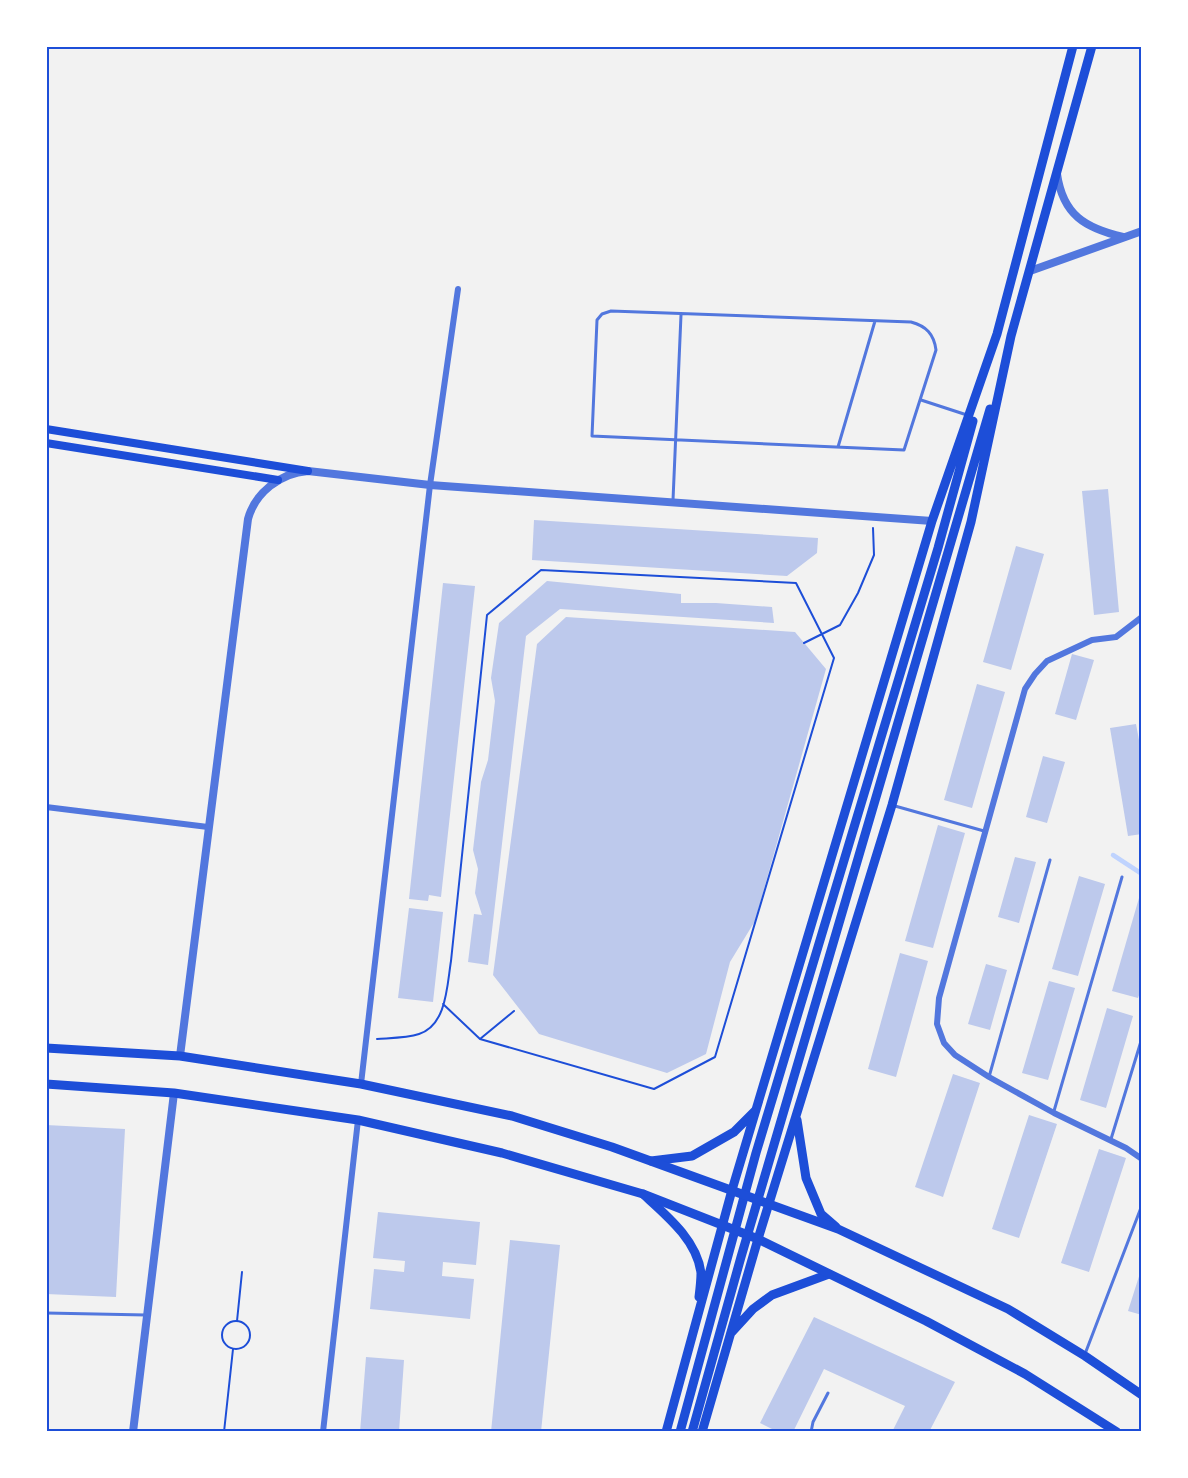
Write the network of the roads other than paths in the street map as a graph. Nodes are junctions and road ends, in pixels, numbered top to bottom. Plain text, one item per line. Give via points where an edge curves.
1 (1073, 46) edge
2 (1092, 46) edge
3 (1057, 173) junction
4 (1142, 231) edge
5 (1124, 237) junction
6 (1030, 271) junction
7 (458, 290) dead end
8 (681, 315) dead end
9 (875, 321) junction
10 (997, 334) junction
11 (1011, 336) junction
12 (921, 400) junction
13 (969, 416) junction
14 (46, 429) edge
15 (676, 440) junction
16 (46, 443) edge
17 (838, 447) junction
18 (308, 471) junction
19 (279, 480) junction
20 (430, 484) junction
21 (673, 502) junction
22 (932, 521) junction
23 (1142, 617) edge
24 (892, 805) junction
25 (46, 807) edge
26 (208, 827) junction
27 (986, 831) junction
28 (1050, 860) dead end
29 (1122, 877) dead end
30 (1142, 1038) edge
31 (46, 1048) edge
32 (180, 1056) junction
33 (989, 1077) junction
34 (46, 1084) edge
35 (361, 1084) junction
36 (174, 1093) junction
37 (756, 1110) junction
38 (1054, 1113) junction
39 (796, 1117) junction
40 (358, 1120) junction
41 (1110, 1140) junction
42 (1142, 1159) edge
43 (651, 1161) junction
44 (732, 1190) junction
45 (643, 1194) junction
46 (769, 1203) junction
47 (1142, 1205) edge
48 (723, 1227) junction
49 (838, 1229) junction
50 (758, 1239) junction
51 (829, 1274) junction
52 (46, 1313) edge
53 (698, 1314) junction
54 (146, 1315) junction
55 (729, 1335) junction
56 (1085, 1356) junction
57 (828, 1393) dead end
58 (1142, 1395) edge
59 (133, 1431) edge
60 (323, 1431) edge
61 (666, 1431) edge
62 (680, 1431) edge
63 (692, 1431) edge
64 (702, 1431) edge
65 (811, 1431) edge
66 (1117, 1431) edge

1 - 10 main road
2 - 3 main road
3 - 5 street via 1060,192 1079,219 1097,231
3 - 6 main road
4 - 5 street
5 - 6 street
6 - 11 main road
7 - 20 street
8 - 15 lane
9 - 12 lane via 911,322 929,331 936,350
9 - 15 lane via 611,311 602,314 597,320 592,436
9 - 17 lane
10 - 13 main road
10 - 62 main road via 938,548 756,1153
11 - 24 main road via 971,522
11 - 63 main road
12 - 13 lane
12 - 17 lane via 904,450
13 - 22 main road
14 - 18 main road
15 - 17 lane
15 - 21 lane
16 - 19 main road
18 - 19 street
18 - 20 street
19 - 26 street via 256,499 248,519
20 - 21 street
20 - 35 street
21 - 22 street
22 - 37 main road
23 - 27 street via 1116,637 1092,640 1047,661 1035,674 1025,688
24 - 27 lane
24 - 39 main road
25 - 26 street
26 - 32 street
27 - 33 street via 939,998 937,1024 944,1043 955,1055
28 - 33 lane
29 - 38 lane
30 - 41 lane
31 - 32 main road
32 - 35 main road
33 - 38 street
34 - 36 main road
35 - 43 main road via 512,1116
36 - 40 main road
36 - 54 street
37 - 43 main road via 734,1132 692,1156
37 - 44 main road
38 - 41 street
39 - 46 main road
39 - 49 main road via 806,1178 821,1214
40 - 45 main road via 502,1153
40 - 60 street
41 - 42 street
43 - 44 main road
44 - 46 main road
44 - 48 main road
45 - 48 main road
45 - 53 main road via 690,1243 701,1272
46 - 49 main road
46 - 50 main road
47 - 56 lane
48 - 50 main road
48 - 53 main road
49 - 56 main road via 1008,1309
50 - 51 main road
50 - 55 main road
51 - 55 main road via 772,1295
51 - 66 main road via 1005,1364
52 - 54 lane
53 - 61 main road
54 - 59 street
55 - 64 main road
56 - 58 main road
57 - 65 lane

